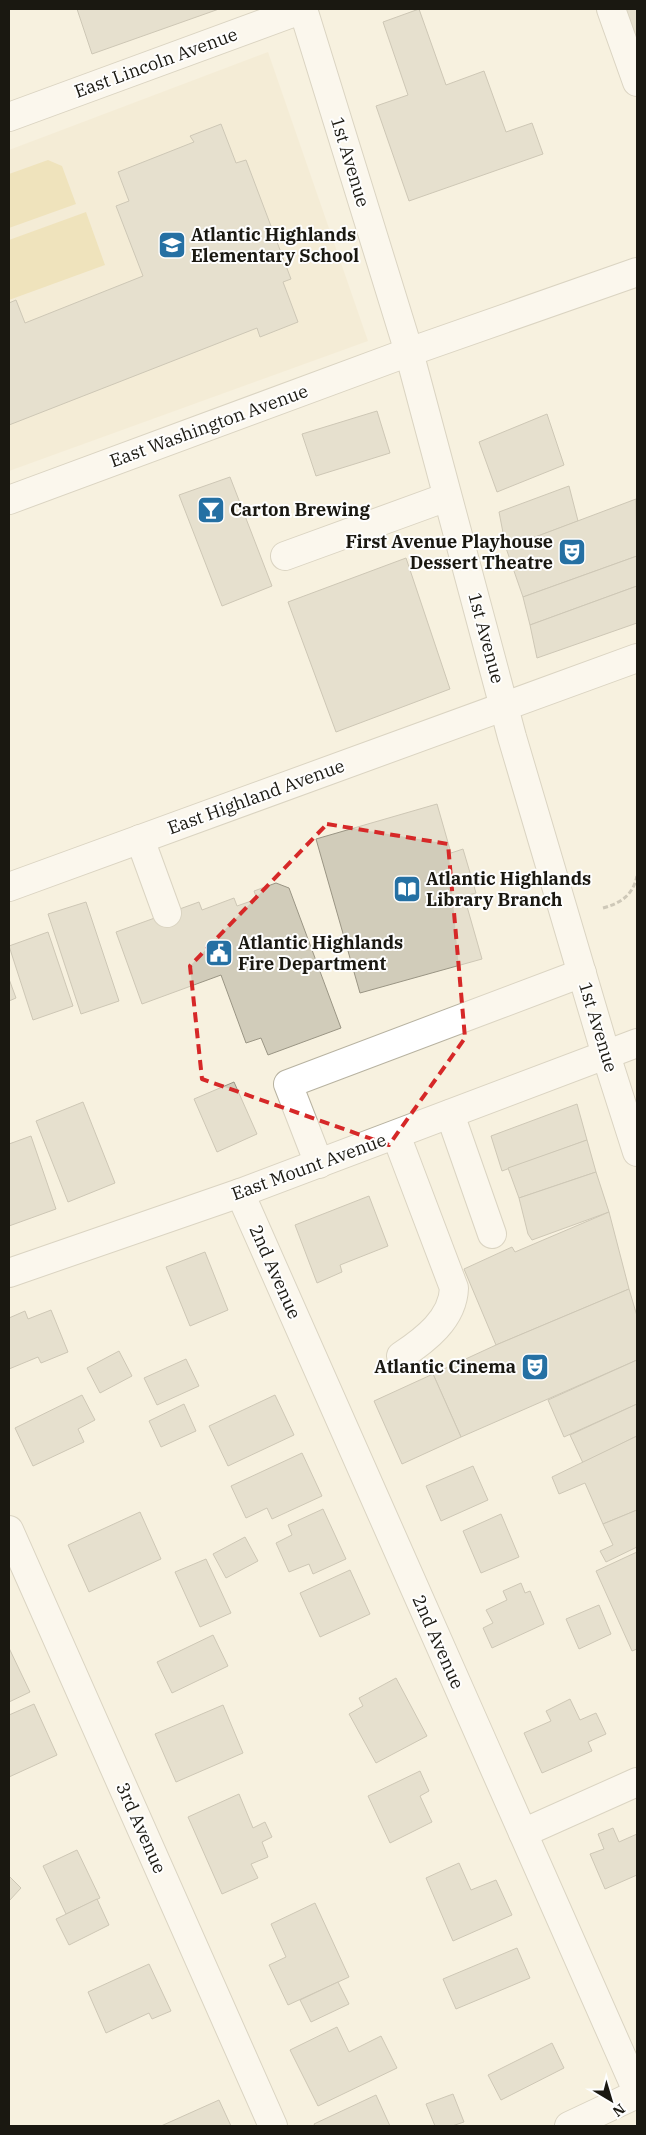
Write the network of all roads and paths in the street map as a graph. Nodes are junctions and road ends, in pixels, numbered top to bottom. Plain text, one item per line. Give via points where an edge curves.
1 (303, 9) edge
2 (611, 9) edge
3 (637, 82) edge
4 (9, 117) edge
5 (637, 272) edge
6 (409, 352) junction
7 (448, 497) junction
8 (9, 500) edge
9 (285, 556) dead end
10 (637, 658) edge
11 (504, 707) junction
12 (140, 839) junction
13 (637, 876) edge
14 (9, 887) edge
15 (604, 908) dead end
16 (167, 913) dead end
17 (582, 973) junction
18 (637, 1044) edge
19 (606, 1055) junction
20 (450, 1114) junction
21 (396, 1134) junction
22 (637, 1152) edge
23 (319, 1164) junction
24 (240, 1193) junction
25 (492, 1234) dead end
26 (9, 1273) edge
27 (401, 1356) dead end
28 (9, 1530) edge
29 (637, 1782) edge
30 (523, 1833) junction
31 (637, 2093) edge
32 (273, 2126) edge
33 (569, 2126) edge

1 - 4 street, East Lincoln Avenue
1 - 6 street, 1st Avenue
2 - 3 street
5 - 6 street, East Washington Avenue
6 - 7 street, 1st Avenue
6 - 8 street, East Washington Avenue
7 - 9 street
7 - 11 street, 1st Avenue
10 - 11 street, East Highland Avenue
11 - 12 street, East Highland Avenue
11 - 17 street, 1st Avenue
12 - 14 street, East Highland Avenue
12 - 16 street
13 - 15 path via 634,888 622,901
17 - 19 street, 1st Avenue
17 - 23 street via 288,1084
18 - 19 street, East Mount Avenue
19 - 20 street, East Mount Avenue
19 - 22 street, 1st Avenue
20 - 21 street, East Mount Avenue
20 - 25 street
21 - 23 street, East Mount Avenue
21 - 27 street via 454,1288 448,1312 438,1325
23 - 24 street, East Mount Avenue
24 - 26 street, East Mount Avenue
24 - 30 street, 2nd Avenue
28 - 32 street, 3rd Avenue
29 - 30 street
30 - 31 street, 2nd Avenue
31 - 33 street

